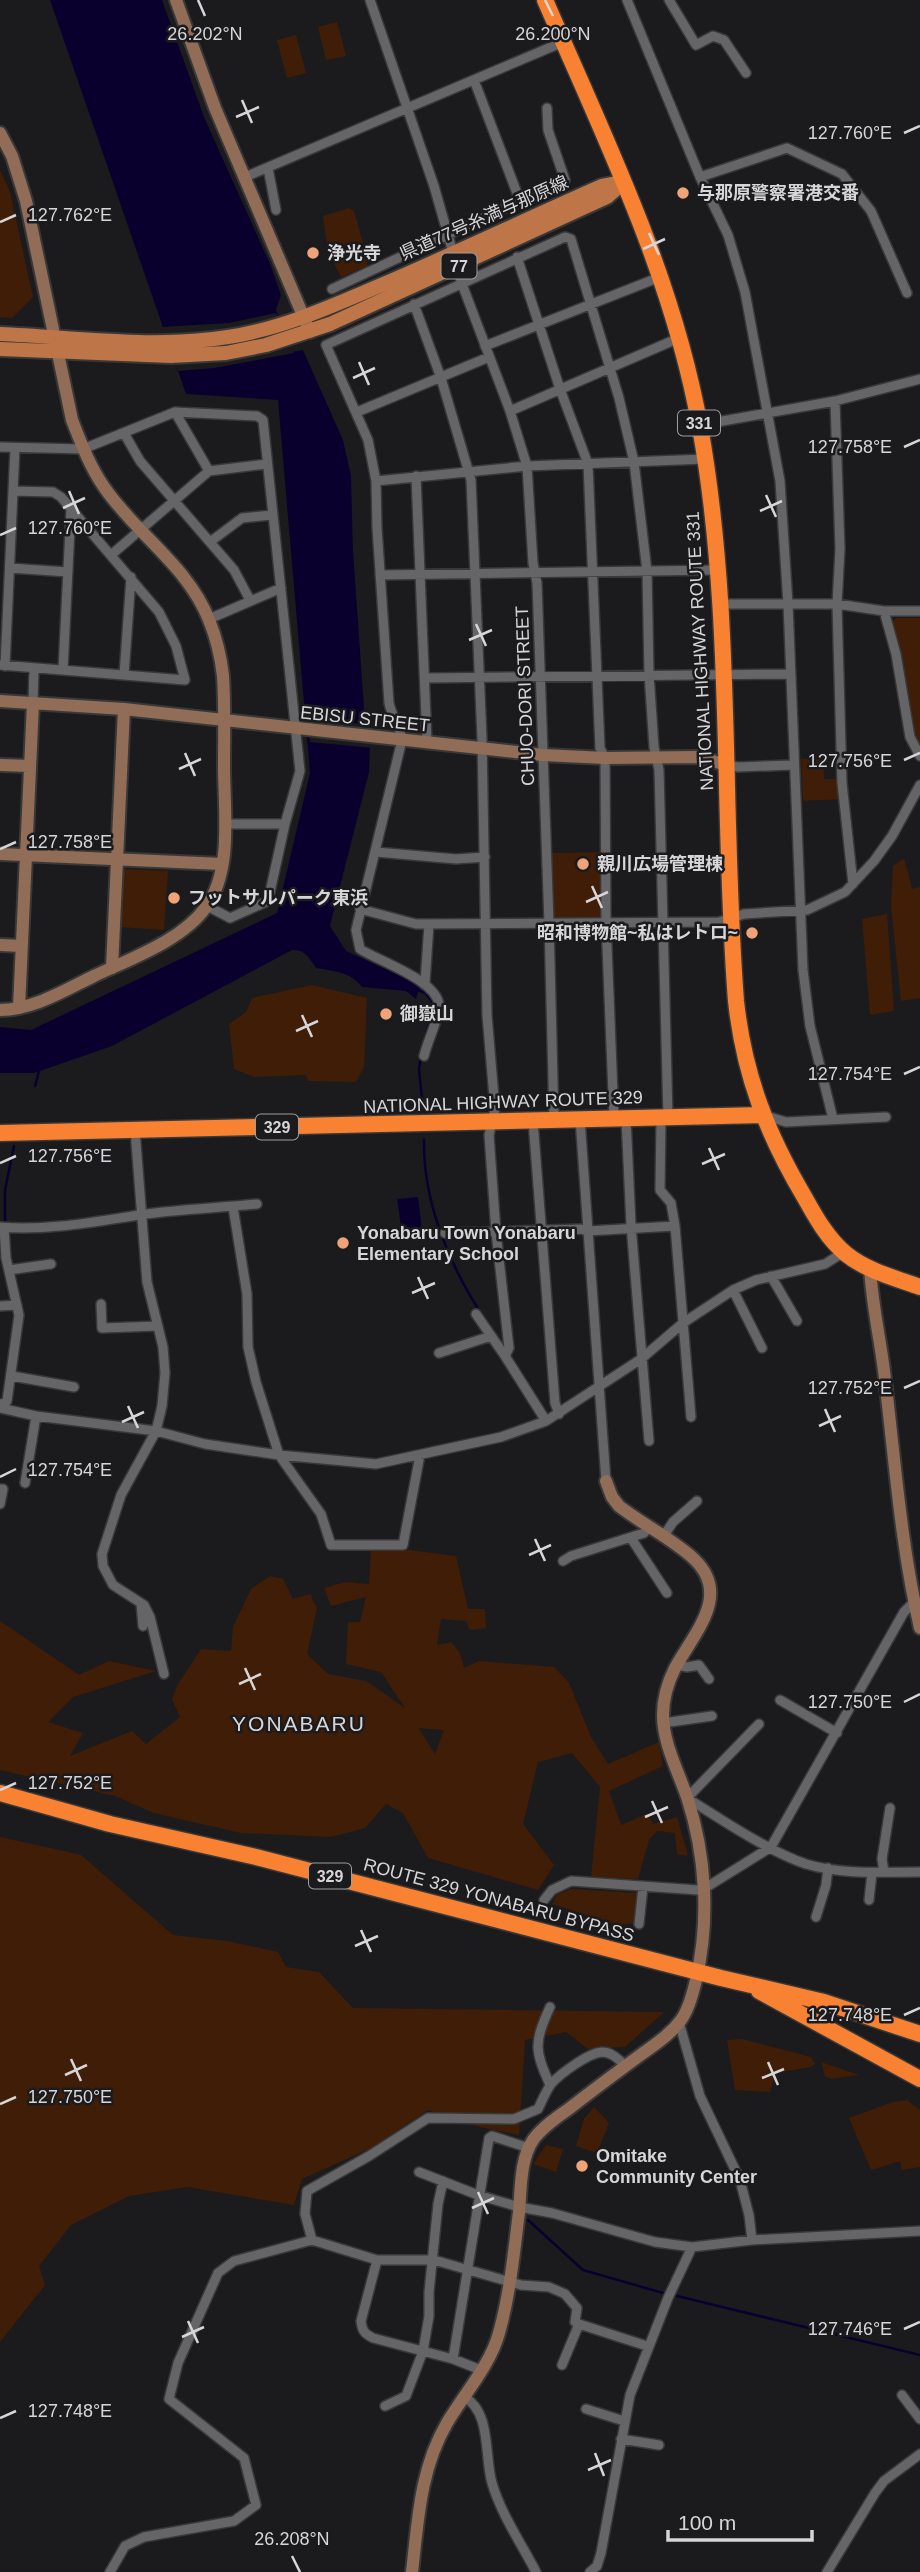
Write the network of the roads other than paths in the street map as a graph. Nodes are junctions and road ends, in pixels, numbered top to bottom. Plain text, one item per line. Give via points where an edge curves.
1 (176, 0) edge
2 (370, 0) edge
3 (545, 0) edge
4 (626, 0) edge
5 (669, 0) edge
6 (563, 42) junction
7 (746, 73) dead end
8 (474, 80) junction
9 (547, 108) dead end
10 (406, 109) junction
11 (0, 133) edge
12 (268, 168) junction
13 (245, 177) junction
14 (700, 177) junction
15 (624, 182) junction
16 (520, 201) junction
17 (276, 210) dead end
18 (449, 235) junction
19 (517, 257) junction
20 (455, 260) junction
21 (660, 277) junction
22 (462, 284) junction
23 (332, 289) dead end
24 (907, 293) dead end
25 (414, 304) junction
26 (591, 304) junction
27 (305, 317) junction
28 (539, 324) junction
29 (310, 332) junction
30 (0, 334) edge
31 (55, 337) junction
32 (679, 338) junction
33 (485, 346) junction
34 (0, 349) edge
35 (58, 352) junction
36 (489, 357) junction
37 (610, 366) junction
38 (441, 378) junction
39 (920, 379) edge
40 (560, 388) junction
41 (835, 401) junction
42 (510, 411) junction
43 (175, 412) junction
44 (358, 412) junction
45 (767, 413) junction
46 (700, 425) junction
47 (124, 433) junction
48 (0, 447) edge
49 (15, 448) junction
50 (83, 449) junction
51 (705, 459) junction
52 (634, 462) junction
53 (267, 464) junction
54 (588, 464) junction
55 (527, 466) junction
56 (470, 470) junction
57 (209, 471) junction
58 (416, 476) junction
59 (376, 481) junction
60 (13, 491) junction
61 (175, 500) junction
62 (71, 508) junction
63 (272, 515) junction
64 (141, 530) junction
65 (210, 542) junction
66 (111, 555) junction
67 (10, 568) junction
68 (719, 570) junction
69 (647, 571) junction
70 (68, 572) junction
71 (592, 572) junction
72 (536, 573) junction
73 (380, 575) junction
74 (421, 575) junction
75 (474, 575) junction
76 (131, 577) junction
77 (281, 588) junction
78 (250, 600) junction
79 (721, 604) junction
80 (788, 604) junction
81 (837, 604) junction
82 (884, 611) junction
83 (920, 611) edge
84 (4, 619) edge
85 (209, 619) junction
86 (2, 665) edge
87 (34, 668) junction
88 (63, 670) junction
89 (649, 674) junction
90 (790, 674) junction
91 (124, 675) junction
92 (597, 675) junction
93 (723, 675) junction
94 (480, 677) junction
95 (540, 677) junction
96 (426, 678) junction
97 (0, 701) edge
98 (33, 703) junction
99 (124, 709) junction
100 (225, 721) junction
101 (303, 730) junction
102 (397, 740) junction
103 (427, 743) junction
104 (482, 749) junction
105 (543, 755) junction
106 (920, 756) edge
107 (605, 758) junction
108 (657, 758) junction
109 (0, 765) edge
110 (727, 765) junction
111 (793, 765) junction
112 (30, 766) junction
113 (920, 785) edge
114 (224, 824) junction
115 (285, 824) junction
116 (376, 852) junction
117 (0, 854) edge
118 (26, 855) junction
119 (485, 857) junction
120 (117, 860) junction
121 (222, 864) junction
122 (853, 884) junction
123 (207, 906) junction
124 (360, 909) junction
125 (800, 911) junction
126 (732, 919) junction
127 (606, 922) junction
128 (550, 923) junction
129 (663, 923) junction
130 (429, 924) junction
131 (486, 925) junction
132 (0, 945) edge
133 (22, 946) junction
134 (112, 968) junction
135 (425, 983) junction
136 (19, 1008) junction
137 (0, 1010) edge
138 (424, 1056) dead end
139 (763, 1115) junction
140 (665, 1117) junction
141 (886, 1117) dead end
142 (620, 1118) junction
143 (580, 1119) junction
144 (833, 1119) junction
145 (554, 1120) junction
146 (533, 1121) junction
147 (492, 1122) junction
148 (135, 1130) junction
149 (0, 1133) edge
150 (257, 1205) dead end
151 (233, 1207) junction
152 (141, 1214) junction
153 (675, 1226) junction
154 (2, 1228) edge
155 (632, 1230) junction
156 (587, 1231) junction
157 (496, 1232) junction
158 (541, 1232) junction
159 (445, 1233) dead end
160 (844, 1252) junction
161 (51, 1264) dead end
162 (870, 1268) junction
163 (9, 1270) junction
164 (771, 1276) junction
165 (920, 1287) edge
166 (733, 1290) junction
167 (101, 1304) dead end
168 (17, 1305) junction
169 (0, 1306) edge
170 (476, 1314) dead end
171 (797, 1321) dead end
172 (683, 1323) junction
173 (158, 1326) junction
174 (491, 1336) junction
175 (762, 1348) dead end
176 (439, 1353) dead end
177 (505, 1356) junction
178 (641, 1359) junction
179 (12, 1376) junction
180 (74, 1387) dead end
181 (598, 1388) junction
182 (0, 1407) edge
183 (559, 1414) junction
184 (36, 1416) junction
185 (691, 1417) dead end
186 (546, 1420) junction
187 (156, 1431) junction
188 (649, 1441) dead end
189 (279, 1455) junction
190 (420, 1455) junction
191 (606, 1481) joint
192 (25, 1483) dead end
193 (0, 1489) edge
194 (697, 1501) dead end
195 (0, 1504) edge
196 (648, 1528) junction
197 (663, 1537) junction
198 (631, 1538) junction
199 (563, 1562) dead end
200 (667, 1593) dead end
201 (914, 1602) junction
202 (141, 1603) junction
203 (144, 1626) dead end
204 (920, 1628) edge
205 (677, 1665) junction
206 (164, 1674) dead end
207 (709, 1679) dead end
208 (780, 1700) dead end
209 (712, 1716) dead end
210 (663, 1723) junction
211 (759, 1724) dead end
212 (837, 1733) junction
213 (4, 1794) edge
214 (687, 1798) junction
215 (890, 1808) dead end
216 (771, 1847) junction
217 (828, 1868) junction
218 (884, 1872) junction
219 (920, 1872) edge
220 (872, 1873) junction
221 (643, 1887) junction
222 (704, 1888) junction
223 (869, 1899) dead end
224 (544, 1900) dead end
225 (816, 1917) dead end
226 (639, 1924) dead end
227 (698, 1972) junction
228 (744, 1984) junction
229 (550, 2007) dead end
230 (679, 2022) junction
231 (920, 2034) edge
232 (626, 2066) junction
233 (920, 2078) edge
234 (550, 2085) junction
235 (529, 2147) junction
236 (419, 2172) dead end
237 (443, 2181) junction
238 (478, 2195) junction
239 (519, 2207) junction
240 (920, 2231) edge
241 (312, 2240) junction
242 (752, 2240) junction
243 (692, 2247) junction
244 (377, 2260) junction
245 (434, 2260) junction
246 (467, 2268) junction
247 (510, 2281) junction
248 (579, 2325) junction
249 (647, 2346) junction
250 (423, 2351) junction
251 (453, 2359) junction
252 (562, 2365) dead end
253 (481, 2370) junction
254 (902, 2395) dead end
255 (464, 2397) junction
256 (385, 2406) dead end
257 (586, 2409) dead end
258 (920, 2419) edge
259 (624, 2421) junction
260 (621, 2439) junction
261 (659, 2445) dead end
262 (920, 2454) edge
263 (110, 2572) edge
264 (412, 2572) edge
265 (536, 2572) edge
266 (590, 2572) edge
267 (827, 2572) edge

1 - 13 street
2 - 10 street, CHUO-DORI STREET
3 - 6 highway, NATIONAL HIGHWAY ROUTE 331 / 331
4 - 14 street
5 - 7 street via 696,46 713,36 724,40
6 - 8 street
6 - 15 highway, NATIONAL HIGHWAY ROUTE 331 / 331
8 - 10 street
8 - 16 street
9 - 16 street via 548,130 565,180
10 - 12 street
10 - 18 street, CHUO-DORI STREET
11 - 31 street via 24,191
12 - 13 street
12 - 17 street
13 - 27 street
14 - 24 street via 787,148 842,174 872,211
14 - 45 street via 728,235
15 - 20 main road, 県道77号糸満与那原線 / 77 via 607,197
15 - 21 highway, NATIONAL HIGHWAY ROUTE 331 / 331
16 - 18 street
18 - 20 street, CHUO-DORI STREET
18 - 23 street
19 - 22 street
19 - 26 street via 565,237 571,239
19 - 28 street
20 - 22 street, CHUO-DORI STREET
20 - 27 main road, 県道77号糸満与那原線 / 77
20 - 29 main road, 県道77号糸満与那原線 / 77
21 - 26 street
21 - 32 highway, NATIONAL HIGHWAY ROUTE 331 / 331
22 - 25 street
22 - 33 street, CHUO-DORI STREET
25 - 38 street
25 - 44 street via 326,345
26 - 28 street
26 - 37 street
27 - 29 street
27 - 31 main road, 県道77号糸満与那原線 / 77 via 230,337 166,341
28 - 33 street
28 - 40 street
29 - 35 main road, 県道77号糸満与那原線 / 77 via 235,351 171,356
30 - 31 main road, 県道77号糸満与那原線 / 77
31 - 35 street
32 - 37 street
32 - 46 highway, NATIONAL HIGHWAY ROUTE 331 / 331
33 - 36 street, CHUO-DORI STREET
34 - 35 main road, 県道77号糸満与那原線 / 77
35 - 50 street
36 - 38 street
36 - 42 street, CHUO-DORI STREET
37 - 40 street
37 - 52 street
38 - 44 street
38 - 56 street
39 - 41 street
40 - 42 street
40 - 54 street
41 - 45 street
41 - 81 street via 840,549
42 - 55 street, CHUO-DORI STREET
43 - 47 street
43 - 53 street via 257,416 263,421
43 - 57 street
44 - 59 street
45 - 46 street
45 - 80 street via 780,481
46 - 51 highway, NATIONAL HIGHWAY ROUTE 331 / 331
47 - 50 street
47 - 61 street via 140,461
48 - 49 street
49 - 50 street
49 - 60 street
50 - 64 street via 104,487
51 - 52 street
51 - 68 highway, NATIONAL HIGHWAY ROUTE 331 / 331
52 - 54 street
52 - 69 street
53 - 57 street
53 - 63 street
54 - 55 street
54 - 71 street
55 - 56 street
55 - 72 street, CHUO-DORI STREET
56 - 58 street
56 - 75 street
57 - 61 street
58 - 59 street
58 - 74 street
59 - 73 street
60 - 62 street via 53,492
60 - 67 street
61 - 64 street
61 - 65 street
62 - 66 street
62 - 70 street
63 - 65 street via 242,518
63 - 77 street
64 - 66 street
64 - 85 street via 196,593
65 - 78 street via 234,570
66 - 76 street
67 - 70 street
67 - 84 street
68 - 69 street
68 - 79 highway, NATIONAL HIGHWAY ROUTE 331 / 331
69 - 71 street
69 - 89 street
70 - 88 street
71 - 72 street
71 - 92 street
72 - 75 street
72 - 95 street, CHUO-DORI STREET
73 - 74 street
73 - 102 street via 389,703 399,724
74 - 75 street
74 - 96 street
75 - 94 street
76 - 91 street
76 - 91 street via 159,612 176,646 185,680
77 - 78 street
77 - 101 street
78 - 85 street
79 - 80 street
79 - 93 highway, NATIONAL HIGHWAY ROUTE 331 / 331
80 - 81 street
80 - 90 street
81 - 82 street
81 - 122 street via 842,783
82 - 83 street
82 - 106 street via 910,737
84 - 86 street
85 - 100 street via 223,675
86 - 87 street
87 - 88 street
87 - 98 street
88 - 91 street
89 - 92 street
89 - 93 street
89 - 108 street
90 - 93 street
90 - 111 street
92 - 95 street
92 - 107 street via 600,748
93 - 110 highway, NATIONAL HIGHWAY ROUTE 331 / 331
94 - 95 street
94 - 96 street
94 - 104 street
95 - 105 street, CHUO-DORI STREET
96 - 103 street
97 - 98 street, EBISU STREET
98 - 99 street, EBISU STREET
98 - 112 street
99 - 100 street, EBISU STREET
99 - 120 street
100 - 101 street, EBISU STREET
100 - 114 street
101 - 102 street, EBISU STREET
101 - 115 street via 300,771
102 - 103 street, EBISU STREET
102 - 116 street
103 - 104 street, EBISU STREET
104 - 105 street, EBISU STREET
104 - 119 street
105 - 107 street, EBISU STREET
105 - 128 street, CHUO-DORI STREET
107 - 108 street, EBISU STREET
107 - 127 street
108 - 110 street, EBISU STREET via 698,757
108 - 129 street
109 - 112 street
110 - 111 street
110 - 126 highway, NATIONAL HIGHWAY ROUTE 331 / 331
111 - 125 street
112 - 118 street
113 - 122 street via 892,836
114 - 115 street
114 - 121 street
115 - 123 street via 268,901 230,918
116 - 119 street
116 - 124 street
117 - 118 street
118 - 120 street
118 - 133 street
119 - 131 street
120 - 121 street
120 - 134 street
121 - 123 street
122 - 125 street
123 - 134 street via 182,931
124 - 130 street
124 - 135 street via 356,930 360,949
125 - 126 street via 744,914
125 - 144 street via 809,1018
126 - 129 street
126 - 139 highway, NATIONAL HIGHWAY ROUTE 331 / 331 via 741,1038
127 - 128 street
127 - 129 street
127 - 142 street
128 - 131 street
128 - 145 street, CHUO-DORI STREET
129 - 140 street
130 - 131 street
130 - 135 street
131 - 147 street
132 - 133 street
133 - 136 street
134 - 136 street
135 - 138 street via 440,1006
136 - 137 street
139 - 140 highway, NATIONAL HIGHWAY ROUTE 329 / 329
139 - 144 street via 786,1122
139 - 160 highway via 820,1224
140 - 142 highway, NATIONAL HIGHWAY ROUTE 329 / 329
140 - 153 street via 660,1190 671,1203
141 - 144 street
142 - 143 highway, NATIONAL HIGHWAY ROUTE 329 / 329
142 - 155 street
143 - 145 highway, NATIONAL HIGHWAY ROUTE 329 / 329
143 - 156 street
145 - 146 highway, NATIONAL HIGHWAY ROUTE 329 / 329
146 - 147 highway, NATIONAL HIGHWAY ROUTE 329 / 329
146 - 158 street
147 - 148 highway, NATIONAL HIGHWAY ROUTE 329 / 329
147 - 157 street
148 - 149 highway, NATIONAL HIGHWAY ROUTE 329 / 329
148 - 152 street
150 - 151 street
151 - 152 street
151 - 189 street via 246,1283 248,1347
152 - 154 street via 102,1222
152 - 173 street via 147,1282
153 - 155 street
153 - 172 street
154 - 163 street
155 - 156 street
155 - 178 street
156 - 158 street
156 - 181 street
157 - 158 street
157 - 159 street
157 - 177 street via 509,1348
158 - 183 street
160 - 162 highway
160 - 164 street via 825,1264
161 - 163 street
162 - 165 highway
162 - 201 street
163 - 168 street
164 - 166 street
164 - 171 street
166 - 172 street
166 - 175 street
167 - 173 street via 102,1328
168 - 169 street
168 - 179 street
170 - 174 street
172 - 178 street
172 - 185 street
173 - 187 street via 165,1373
174 - 176 street
174 - 177 street
177 - 186 street
178 - 181 street
178 - 188 street
179 - 180 street
179 - 182 street
181 - 183 street
181 - 191 street
182 - 184 street
183 - 186 street
184 - 187 street
184 - 192 street
186 - 190 street via 501,1437
187 - 189 street
187 - 202 street via 121,1494 102,1554 113,1585
189 - 190 street via 376,1464
189 - 190 street via 321,1514 331,1545 394,1546 403,1545
191 - 196 street via 619,1506
193 - 195 street
194 - 197 street
196 - 197 street
196 - 198 street
197 - 205 street via 696,1560 711,1591 698,1631
198 - 199 street
198 - 200 street
201 - 204 street
201 - 212 street via 904,1612
202 - 203 street
202 - 206 street via 150,1617
205 - 207 street via 699,1665
205 - 210 street via 668,1684
208 - 212 street
209 - 210 street
210 - 214 street
211 - 214 street
212 - 216 street
213 - 227 highway, ROUTE 329 YONABARU BYPASS / 329
214 - 216 street
214 - 222 street via 697,1831
215 - 218 street
216 - 217 street via 806,1864
216 - 222 street
217 - 220 street
217 - 225 street
218 - 219 street
218 - 220 street
220 - 223 street
221 - 222 street
221 - 224 street via 571,1881 552,1890
221 - 226 street
222 - 227 street
227 - 228 highway, ROUTE 329 YONABARU BYPASS / 329
227 - 230 street
228 - 231 highway, ROUTE 329 YONABARU BYPASS / 329 via 824,2002
228 - 233 highway, ROUTE 329 YONABARU BYPASS / 329
229 - 234 street via 537,2037 540,2062
230 - 232 street
230 - 242 street via 701,2096 740,2180
232 - 234 street via 602,2052
232 - 235 street via 537,2134
234 - 241 street via 538,2109 514,2119 428,2118 307,2191
235 - 238 street via 489,2138
235 - 239 street
236 - 237 street
237 - 238 street
237 - 245 street
238 - 239 street
238 - 246 street
239 - 243 street
239 - 247 street
240 - 242 street
241 - 244 street
241 - 263 street via 234,2261 218,2273 178,2363 169,2399 244,2458 256,2505 234,2521 144,2537 125,2546
242 - 243 street
243 - 249 street
244 - 245 street
244 - 250 street via 362,2329 373,2338
245 - 246 street
245 - 250 street
246 - 247 street
246 - 251 street
247 - 248 street via 565,2294 577,2308 575,2322
247 - 253 street via 499,2336
248 - 249 street
248 - 252 street
249 - 259 street
250 - 251 street
250 - 256 street via 406,2396
251 - 253 street
253 - 255 street
254 - 258 street
255 - 264 street via 439,2438 426,2472
255 - 265 street via 474,2406 484,2429 492,2483
257 - 259 street
259 - 260 street
260 - 261 street
260 - 266 street via 601,2553
262 - 267 street via 884,2481

